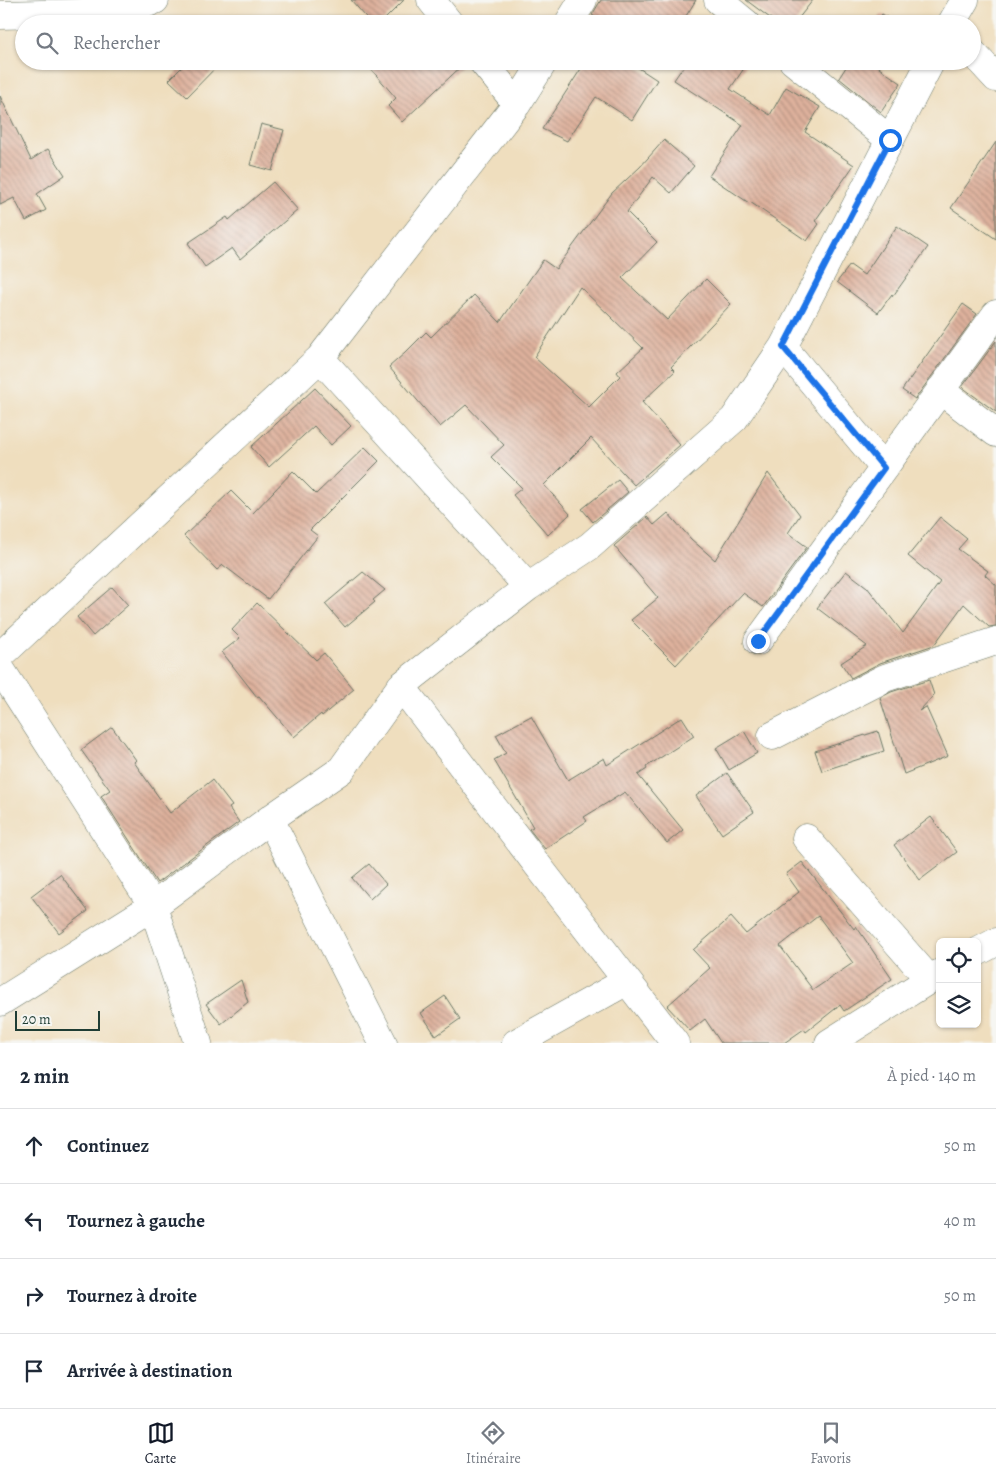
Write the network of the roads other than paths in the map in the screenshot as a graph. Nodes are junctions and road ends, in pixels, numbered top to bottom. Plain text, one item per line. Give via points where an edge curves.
1 (155, 0) edge
2 (431, 0) edge
3 (583, 0) edge
4 (718, 0) edge
5 (965, 0) edge
6 (0, 15) edge
7 (443, 15) edge
8 (574, 15) edge
9 (736, 15) edge
10 (956, 15) edge
11 (981, 62) edge
12 (490, 70) edge
13 (539, 70) edge
14 (804, 70) edge
15 (926, 70) edge
16 (996, 78) edge
17 (518, 104) junction
18 (890, 140) junction
19 (996, 314) edge
20 (783, 347) junction
21 (320, 358) junction
22 (940, 390) junction
23 (996, 434) edge
24 (884, 468) junction
25 (528, 587) junction
26 (758, 641) dead end
27 (996, 642) edge
28 (0, 656) edge
29 (0, 668) edge
30 (402, 686) junction
31 (772, 736) dead end
32 (270, 819) junction
33 (806, 838) dead end
34 (153, 906) junction
35 (996, 942) edge
36 (981, 950) edge
37 (934, 976) edge
38 (627, 981) junction
39 (0, 1002) edge
40 (198, 1043) edge
41 (383, 1043) edge
42 (516, 1043) edge
43 (675, 1043) edge
44 (829, 1043) edge

1 - 6 street via 125,12
2 - 7 street
3 - 8 street
4 - 9 street
5 - 10 street
11 - 16 street
12 - 17 street
13 - 17 street
14 - 18 street
15 - 18 street
17 - 21 street
18 - 20 street
19 - 22 street
20 - 24 street
20 - 25 street via 734,419 590,546
21 - 25 street
21 - 28 street
22 - 23 street
22 - 24 street
24 - 26 street
25 - 30 street
27 - 31 street via 885,678
29 - 34 street
30 - 32 street via 340,770
30 - 38 street
32 - 34 street
32 - 41 street
33 - 37 street
34 - 39 street
34 - 40 street
35 - 36 street
37 - 44 street
38 - 42 street
38 - 43 street

